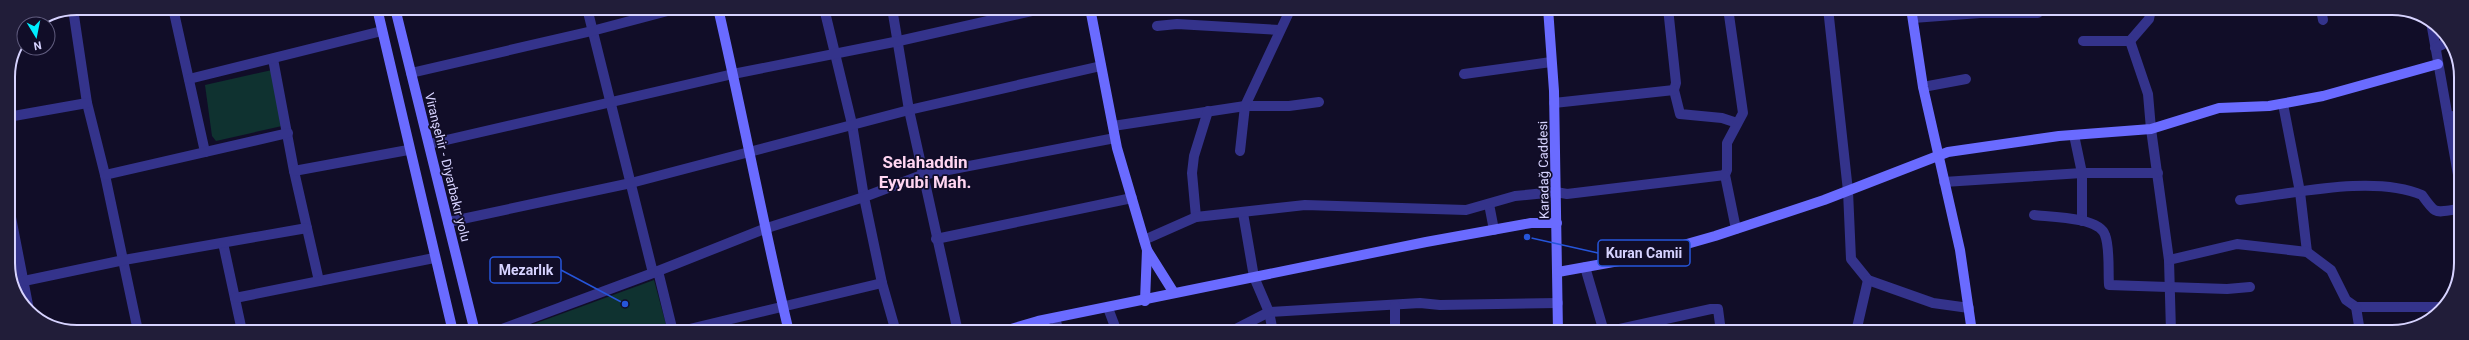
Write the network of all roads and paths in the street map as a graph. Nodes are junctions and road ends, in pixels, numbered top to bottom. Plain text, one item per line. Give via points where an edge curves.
1 (74, 15) edge
2 (175, 15) edge
3 (379, 15) edge
4 (397, 15) edge
5 (589, 15) edge
6 (653, 15) edge
7 (720, 15) edge
8 (826, 15) edge
9 (893, 15) edge
10 (1014, 15) edge
11 (1091, 15) edge
12 (1288, 15) edge
13 (1548, 15) edge
14 (1669, 15) edge
15 (1729, 15) edge
16 (1829, 15) edge
17 (1912, 15) edge
18 (2150, 15) edge
19 (2322, 15) edge
20 (2323, 20) dead end
21 (1157, 26) dead end
22 (1280, 30) junction
23 (2432, 30) edge
24 (382, 31) junction
25 (592, 31) junction
26 (899, 41) junction
27 (2083, 41) dead end
28 (2130, 41) junction
29 (2444, 44) edge
30 (2435, 48) junction
31 (835, 54) junction
32 (273, 59) junction
33 (1551, 62) junction
34 (2438, 64) junction
35 (1101, 66) junction
36 (411, 73) junction
37 (733, 74) junction
38 (1464, 74) dead end
39 (189, 78) junction
40 (1966, 79) dead end
41 (1923, 87) junction
42 (1674, 90) junction
43 (1319, 102) dead end
44 (87, 103) junction
45 (610, 103) junction
46 (1554, 103) junction
47 (2283, 104) junction
48 (1246, 106) junction
49 (909, 110) junction
50 (1208, 111) junction
51 (15, 116) edge
52 (2454, 116) edge
53 (2448, 118) junction
54 (1737, 123) junction
55 (852, 124) junction
56 (1112, 126) junction
57 (2150, 129) junction
58 (288, 133) junction
59 (2074, 134) junction
60 (1115, 138) junction
61 (429, 144) junction
62 (2454, 147) edge
63 (408, 150) junction
64 (1240, 151) dead end
65 (205, 152) junction
66 (750, 152) junction
67 (1938, 155) junction
68 (294, 171) junction
69 (2082, 173) junction
70 (2158, 173) junction
71 (105, 175) junction
72 (922, 175) junction
73 (1725, 175) junction
74 (1944, 182) junction
75 (631, 183) junction
76 (1848, 191) junction
77 (1556, 192) junction
78 (2300, 192) junction
79 (864, 197) junction
80 (1132, 198) junction
81 (2240, 200) dead end
82 (1489, 204) junction
83 (2454, 210) edge
84 (1243, 213) junction
85 (2034, 215) dead end
86 (1196, 218) junction
87 (2082, 221) junction
88 (448, 222) junction
89 (1557, 223) junction
90 (306, 228) junction
91 (764, 229) junction
92 (1736, 229) junction
93 (1494, 230) junction
94 (15, 233) edge
95 (936, 239) junction
96 (1144, 240) junction
97 (223, 243) junction
98 (1147, 250) junction
99 (2307, 252) junction
100 (434, 258) junction
101 (124, 260) junction
102 (2169, 260) junction
103 (1585, 267) junction
104 (655, 272) junction
105 (1558, 272) junction
106 (1254, 277) junction
107 (1868, 280) junction
108 (24, 281) junction
109 (319, 281) junction
110 (882, 283) junction
111 (2170, 286) junction
112 (2250, 287) dead end
113 (1174, 293) junction
114 (235, 298) junction
115 (27, 300) edge
116 (1144, 301) junction
117 (1558, 304) junction
118 (1395, 305) junction
119 (783, 306) junction
120 (2356, 307) junction
121 (2436, 307) edge
122 (1108, 308) junction
123 (1969, 308) junction
124 (1269, 312) junction
125 (1055, 318) junction
126 (137, 325) edge
127 (241, 325) edge
128 (451, 325) edge
129 (473, 325) edge
130 (513, 325) edge
131 (671, 325) edge
132 (706, 325) edge
133 (787, 325) edge
134 (894, 325) edge
135 (956, 325) edge
136 (1028, 325) edge
137 (1057, 325) edge
138 (1114, 325) edge
139 (1244, 325) edge
140 (1272, 325) edge
141 (1395, 325) edge
142 (1558, 325) edge
143 (1603, 325) edge
144 (1637, 325) edge
145 (1720, 325) edge
146 (1858, 325) edge
147 (1971, 325) edge
148 (2171, 325) edge
149 (2359, 325) edge

1 - 44 street
2 - 39 street
3 - 24 street
4 - 36 street, Viranşehir - Diyarbakır yolu
5 - 25 street
6 - 25 street
7 - 37 street
8 - 31 street
9 - 26 street
10 - 26 street
11 - 35 street
12 - 22 street
13 - 33 street, Karadağ Caddesi
14 - 42 street via 1676,83
15 - 54 street via 1743,113
16 - 76 street
17 - 41 street
18 - 28 street
19 - 20 street
21 - 22 street via 1177,24
22 - 48 street
23 - 30 street
24 - 32 street
24 - 63 street
25 - 36 street
25 - 45 street
26 - 31 street
26 - 49 street
27 - 28 street
28 - 57 street via 2148,94
29 - 30 street
30 - 34 street
31 - 37 street
31 - 55 street
32 - 39 street
32 - 58 street
33 - 38 street
33 - 46 street, Karadağ Caddesi
34 - 47 street via 2323,96
34 - 53 street
35 - 49 street
35 - 56 street
36 - 61 street, Viranşehir - Diyarbakır yolu
37 - 45 street
37 - 66 street
39 - 65 street
40 - 41 street
41 - 67 street
42 - 46 street
42 - 54 street via 1680,114 1722,118
43 - 48 street via 1289,106
44 - 51 street
44 - 71 street
45 - 61 street
45 - 75 street
46 - 77 street, Karadağ Caddesi
47 - 57 street via 2219,108
47 - 78 street
48 - 50 street
48 - 64 street
49 - 55 street
49 - 72 street
50 - 56 street
50 - 86 street via 1194,156 1192,173
52 - 53 street
53 - 62 street
54 - 73 street via 1727,143
55 - 66 street
55 - 79 street
56 - 60 street
57 - 59 street
57 - 70 street
58 - 65 street
58 - 68 street
59 - 67 street
59 - 69 street
60 - 72 street
60 - 80 street
61 - 88 street, Viranşehir - Diyarbakır yolu
63 - 68 street
63 - 100 street
65 - 71 street
66 - 75 street
66 - 91 street
67 - 74 street
67 - 76 street
68 - 90 street
69 - 70 street
69 - 74 street
69 - 87 street
70 - 102 street
71 - 101 street
72 - 79 street
72 - 95 street
73 - 77 street via 1567,194
73 - 92 street
74 - 123 street via 1960,250
75 - 88 street
75 - 104 street
76 - 92 street
76 - 107 street via 1851,259
77 - 82 street via 1515,196
77 - 89 street, Karadağ Caddesi
78 - 81 street
78 - 83 street via 2393,186 2422,195 2436,212
78 - 99 street
79 - 91 street
79 - 110 street
80 - 95 street
80 - 96 street
82 - 84 street via 1466,210 1444,211 1305,205
82 - 93 street
84 - 86 street
84 - 106 street
85 - 87 street
86 - 96 street
87 - 111 street via 2101,228 2105,236 2109,284
88 - 129 street, Viranşehir - Diyarbakır yolu
89 - 93 street via 1531,223
89 - 105 street, Karadağ Caddesi
90 - 97 street
90 - 109 street
91 - 104 street
91 - 119 street
92 - 103 street via 1641,257
93 - 106 street
94 - 108 street
95 - 135 street
96 - 98 street
97 - 101 street
97 - 114 street
98 - 113 street
98 - 116 street
99 - 102 street via 2237,244
99 - 120 street via 2331,270 2346,300
100 - 109 street
100 - 128 street
101 - 108 street
101 - 126 street
102 - 111 street
103 - 105 street
103 - 143 street
104 - 130 street
104 - 131 street
105 - 117 street, Karadağ Caddesi
106 - 113 street
106 - 124 street
107 - 123 street via 1932,303
107 - 146 street
108 - 115 street
109 - 114 street
110 - 119 street
110 - 134 street
111 - 112 street via 2227,289
111 - 148 street
113 - 116 street
114 - 127 street
116 - 122 street
117 - 118 street
117 - 142 street, Karadağ Caddesi
118 - 124 street
118 - 141 street
119 - 132 street
119 - 133 street
120 - 121 street
120 - 149 street
122 - 125 street
122 - 138 street
123 - 147 street
124 - 139 street
124 - 140 street
125 - 136 street
125 - 137 street
144 - 145 street via 1711,309 1718,309

